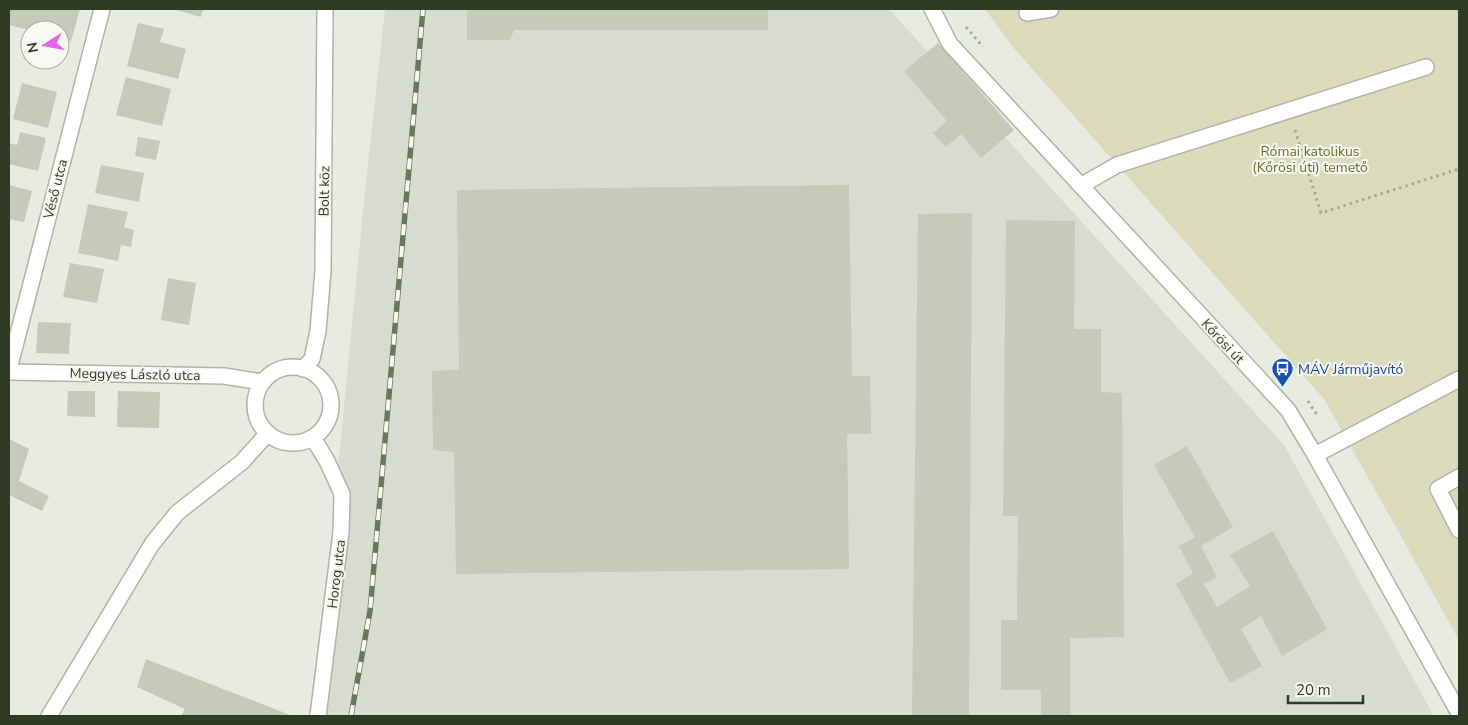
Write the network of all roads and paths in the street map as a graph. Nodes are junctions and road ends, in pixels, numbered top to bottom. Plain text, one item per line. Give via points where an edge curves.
1 (102, 9) edge
2 (326, 9) edge
3 (932, 9) edge
4 (1051, 9) edge
5 (1027, 13) dead end
6 (1426, 67) dead end
7 (1289, 112) junction
8 (1459, 169) edge
9 (1082, 185) junction
10 (303, 369) junction
11 (9, 371) edge
12 (1459, 379) edge
13 (262, 382) junction
14 (268, 433) junction
15 (313, 438) junction
16 (1315, 455) junction
17 (1459, 477) edge
18 (1459, 530) edge
19 (1459, 713) edge
20 (50, 716) edge
21 (318, 716) edge

1 - 11 street, Véső utca
2 - 10 street, Bolt köz via 323,271 318,331 312,359
3 - 9 street, Kőrösi út via 950,44
4 - 5 street
6 - 7 street
7 - 8 path via 1321,213
7 - 9 street via 1117,165
9 - 16 street, Kőrösi út via 1288,410
10 - 13 street via 285,368 268,375
10 - 15 street via 322,381 331,400 328,422
11 - 13 street, Meggyes László utca via 224,376
12 - 16 street
13 - 14 street via 254,403 256,414
14 - 15 street via 285,442
14 - 20 street via 242,462 177,513 152,544
15 - 21 street, Horog utca via 342,494 341,532
16 - 19 street, Kőrösi út
17 - 18 street via 1438,489

